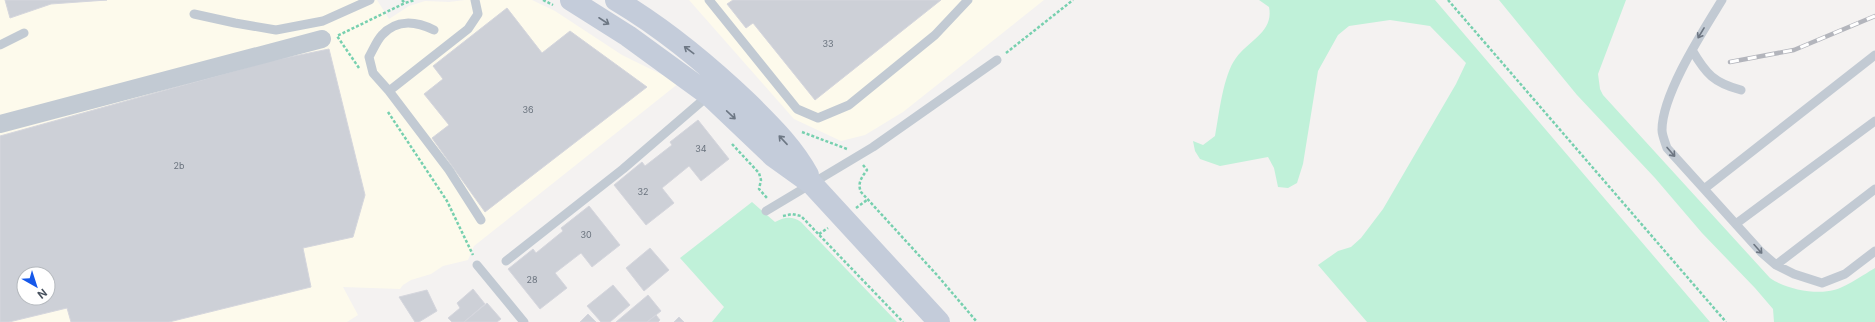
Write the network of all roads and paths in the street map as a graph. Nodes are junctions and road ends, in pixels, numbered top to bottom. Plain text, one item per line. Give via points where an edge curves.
1 (402, 0) edge
2 (415, 0) edge
3 (475, 0) edge
4 (543, 0) edge
5 (616, 0) edge
6 (709, 0) edge
7 (968, 0) edge
8 (1073, 0) edge
9 (1448, 0) edge
10 (1722, 0) edge
11 (368, 1) edge
12 (563, 3) edge
13 (194, 14) dead end
14 (434, 30) dead end
15 (24, 33) dead end
16 (322, 39) dead end
17 (0, 44) edge
18 (1692, 50) junction
19 (1875, 55) edge
20 (997, 60) joint
21 (1741, 90) dead end
22 (389, 91) junction
23 (709, 95) junction
24 (1875, 121) edge
25 (0, 124) edge
26 (727, 139) dead end
27 (864, 167) dead end
28 (812, 184) junction
29 (1875, 188) edge
30 (1704, 189) junction
31 (763, 193) dead end
32 (867, 200) junction
33 (857, 207) dead end
34 (766, 211) dead end
35 (780, 214) dead end
36 (481, 220) dead end
37 (1736, 223) junction
38 (826, 229) dead end
39 (818, 234) junction
40 (1875, 251) edge
41 (506, 261) dead end
42 (477, 265) dead end
43 (1776, 265) junction
44 (524, 322) edge
45 (903, 322) edge
46 (939, 322) edge
47 (977, 322) edge
48 (1726, 322) edge

1 - 2 path via 405,4
3 - 22 lane via 478,14 468,29
4 - 12 path
28 -> 5 street via 793,150 725,82 662,30
6 - 7 lane via 797,109 818,118 849,105 935,35
8 - 20 path
9 - 48 path
10 -> 18 lane
11 - 13 lane via 324,21 276,30
12 -> 23 street via 628,36
14 - 22 lane via 419,23 397,23 382,35 369,57 373,73
15 - 17 lane
16 - 25 street
18 - 21 lane via 1701,66 1713,79 1724,86
18 -> 30 lane via 1666,103 1662,130 1667,148
19 - 30 lane
20 - 28 lane via 873,147
22 - 36 lane via 449,170
23 -> 28 street via 773,156
23 - 41 lane via 623,169
24 - 37 lane
26 - 31 path via 759,173 759,189
27 - 32 path via 867,170 858,187
28 - 34 lane
28 - 46 street
29 - 43 lane
30 - 37 lane
32 - 33 path
32 - 47 path
35 - 39 path via 801,216
37 -> 43 lane
38 - 39 path
39 - 45 path
40 - 43 lane via 1845,274 1822,283
42 - 44 lane

